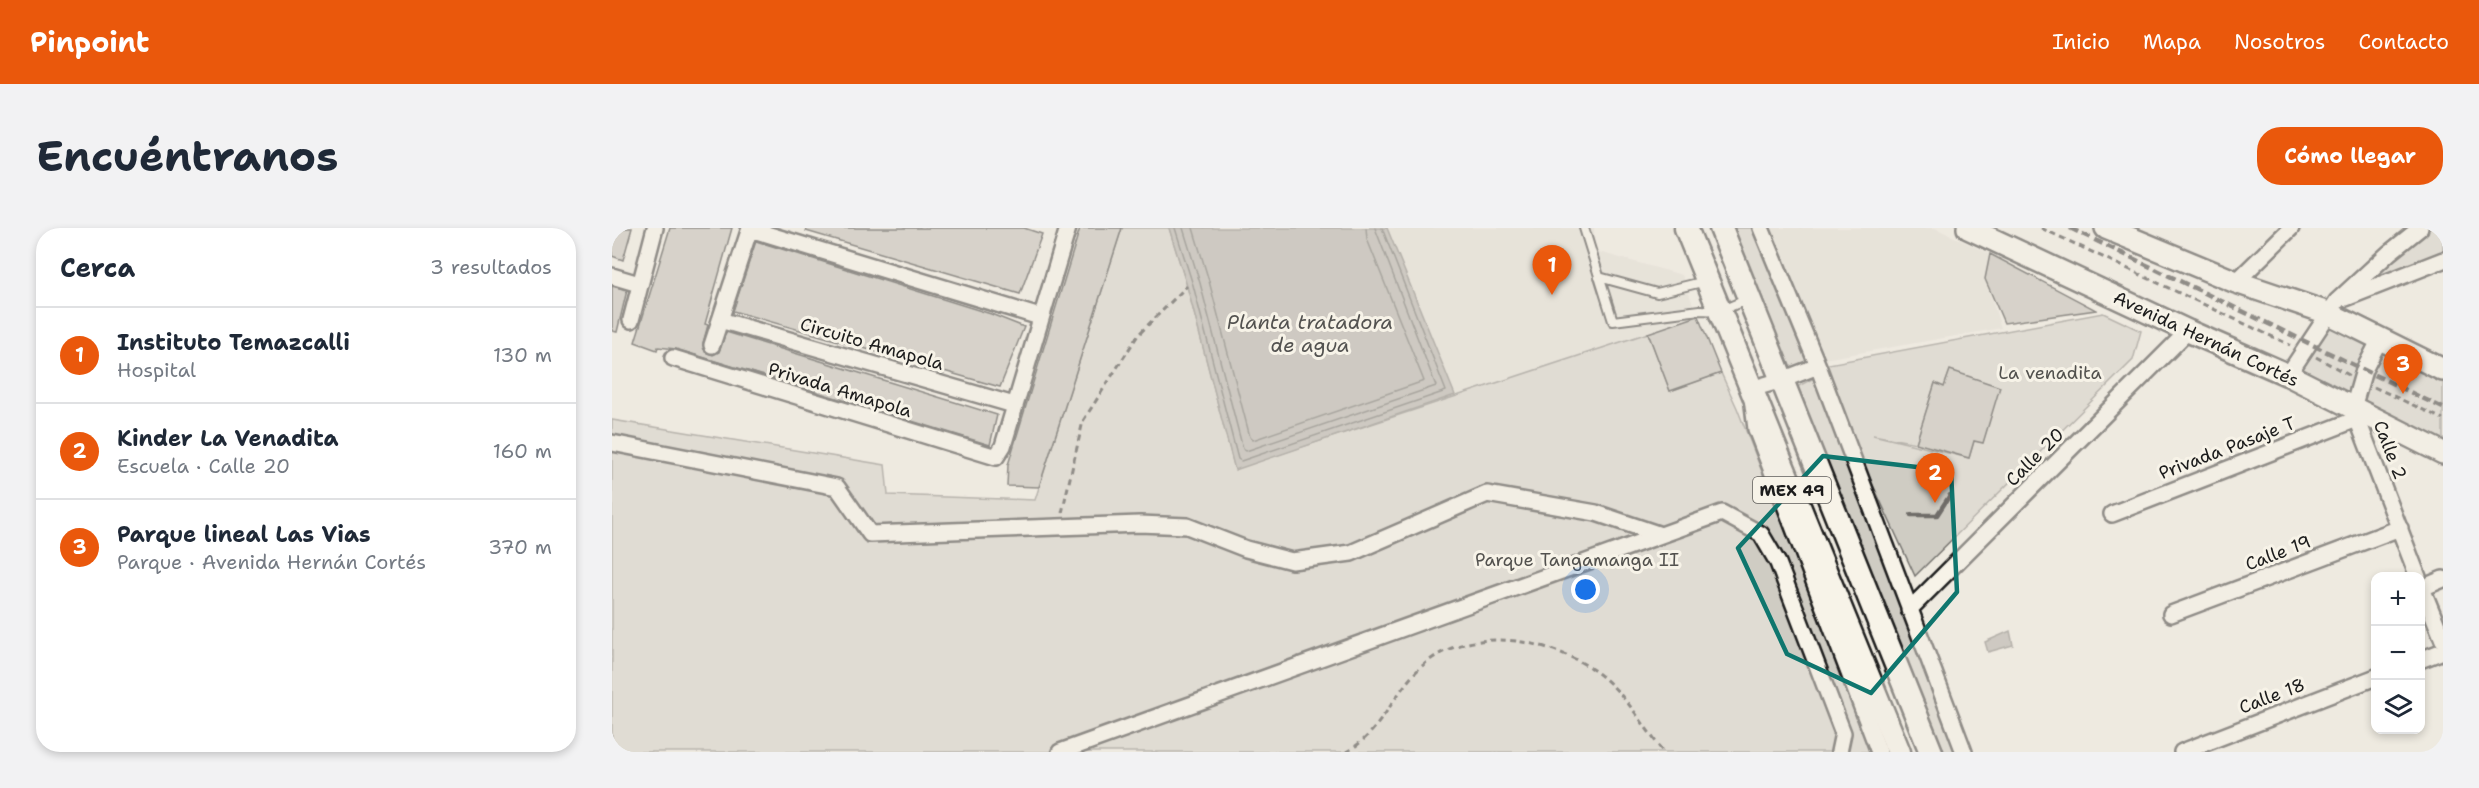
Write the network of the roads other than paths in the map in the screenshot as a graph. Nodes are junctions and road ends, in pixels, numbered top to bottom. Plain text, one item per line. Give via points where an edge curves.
1 (655, 228) edge
2 (750, 228) edge
3 (1068, 228) edge
4 (1584, 228) edge
5 (1686, 228) edge
6 (1721, 228) edge
7 (1761, 228) edge
8 (1968, 228) edge
9 (2290, 228) edge
10 (2420, 228) edge
11 (2114, 230) edge
12 (2443, 260) edge
13 (612, 276) edge
14 (1599, 277) junction
15 (1707, 281) junction
16 (2236, 282) junction
17 (639, 284) junction
18 (1749, 299) junction
19 (2333, 307) junction
20 (1720, 310) junction
21 (1040, 317) junction
22 (631, 320) dead end
23 (720, 320) junction
24 (2188, 331) junction
25 (2380, 339) junction
26 (712, 345) dead end
27 (673, 358) dead end
28 (1818, 366) junction
29 (2443, 370) edge
30 (2288, 375) junction
31 (1782, 380) junction
32 (1751, 389) junction
33 (1014, 405) junction
34 (2355, 413) junction
35 (612, 443) edge
36 (2443, 453) edge
37 (2112, 514) dead end
38 (2400, 528) junction
39 (1661, 535) junction
40 (2416, 572) edge
41 (2443, 579) edge
42 (2425, 581) edge
43 (2425, 595) edge
44 (1909, 610) junction
45 (2171, 614) dead end
46 (1844, 640) junction
47 (2443, 640) edge
48 (2443, 651) edge
49 (2425, 658) edge
50 (2371, 679) edge
51 (1060, 752) edge
52 (1839, 752) edge
53 (1879, 752) edge
54 (1899, 752) edge
55 (1931, 752) edge
56 (1964, 752) edge
57 (2182, 752) edge

1 - 17 street
2 - 21 street
2 - 23 street
3 - 21 street
4 - 14 lane
5 - 15 main road, MEX 49
6 - 18 main road, MEX 49
7 - 28 street
8 - 24 main road, Avenida Hernán Cortés
9 - 16 street
10 - 19 street
11 - 16 main road
12 - 19 street
13 - 17 street
14 - 15 lane via 1657,293
14 - 20 lane via 1613,321
15 - 20 main road, MEX 49
16 - 19 main road
17 - 22 street
18 - 20 lane
18 - 31 main road, MEX 49
19 - 25 main road
19 - 30 street
20 - 32 main road, MEX 49
21 - 33 street
23 - 26 street
23 - 33 street, Circuito Amapola
24 - 30 main road, Avenida Hernán Cortés
24 - 44 street, Calle 20
25 - 29 main road
25 - 34 street, Calle 2 via 2364,370
27 - 33 street, Privada Amapola via 996,457 1003,446
28 - 31 street
28 - 44 street
30 - 34 main road, Avenida Hernán Cortés
31 - 32 street
31 - 55 main road, MEX 49
32 - 46 main road, MEX 49
34 - 36 main road, Avenida Hernán Cortés
34 - 37 street, Privada Pasaje T
34 - 38 street, Calle 2
35 - 39 street via 837,487 870,534 1140,524 1187,526 1246,549 1292,561 1351,553 1487,494 1596,513
38 - 40 street, Calle 2
38 - 45 street, Calle 19
39 - 51 street
39 - 52 street via 1722,513 1761,534 1778,563 1844,733
41 - 42 street
43 - 47 street, Calle 2
44 - 56 street
46 - 53 street
46 - 54 main road, MEX 49
48 - 49 street
50 - 57 street, Calle 18

